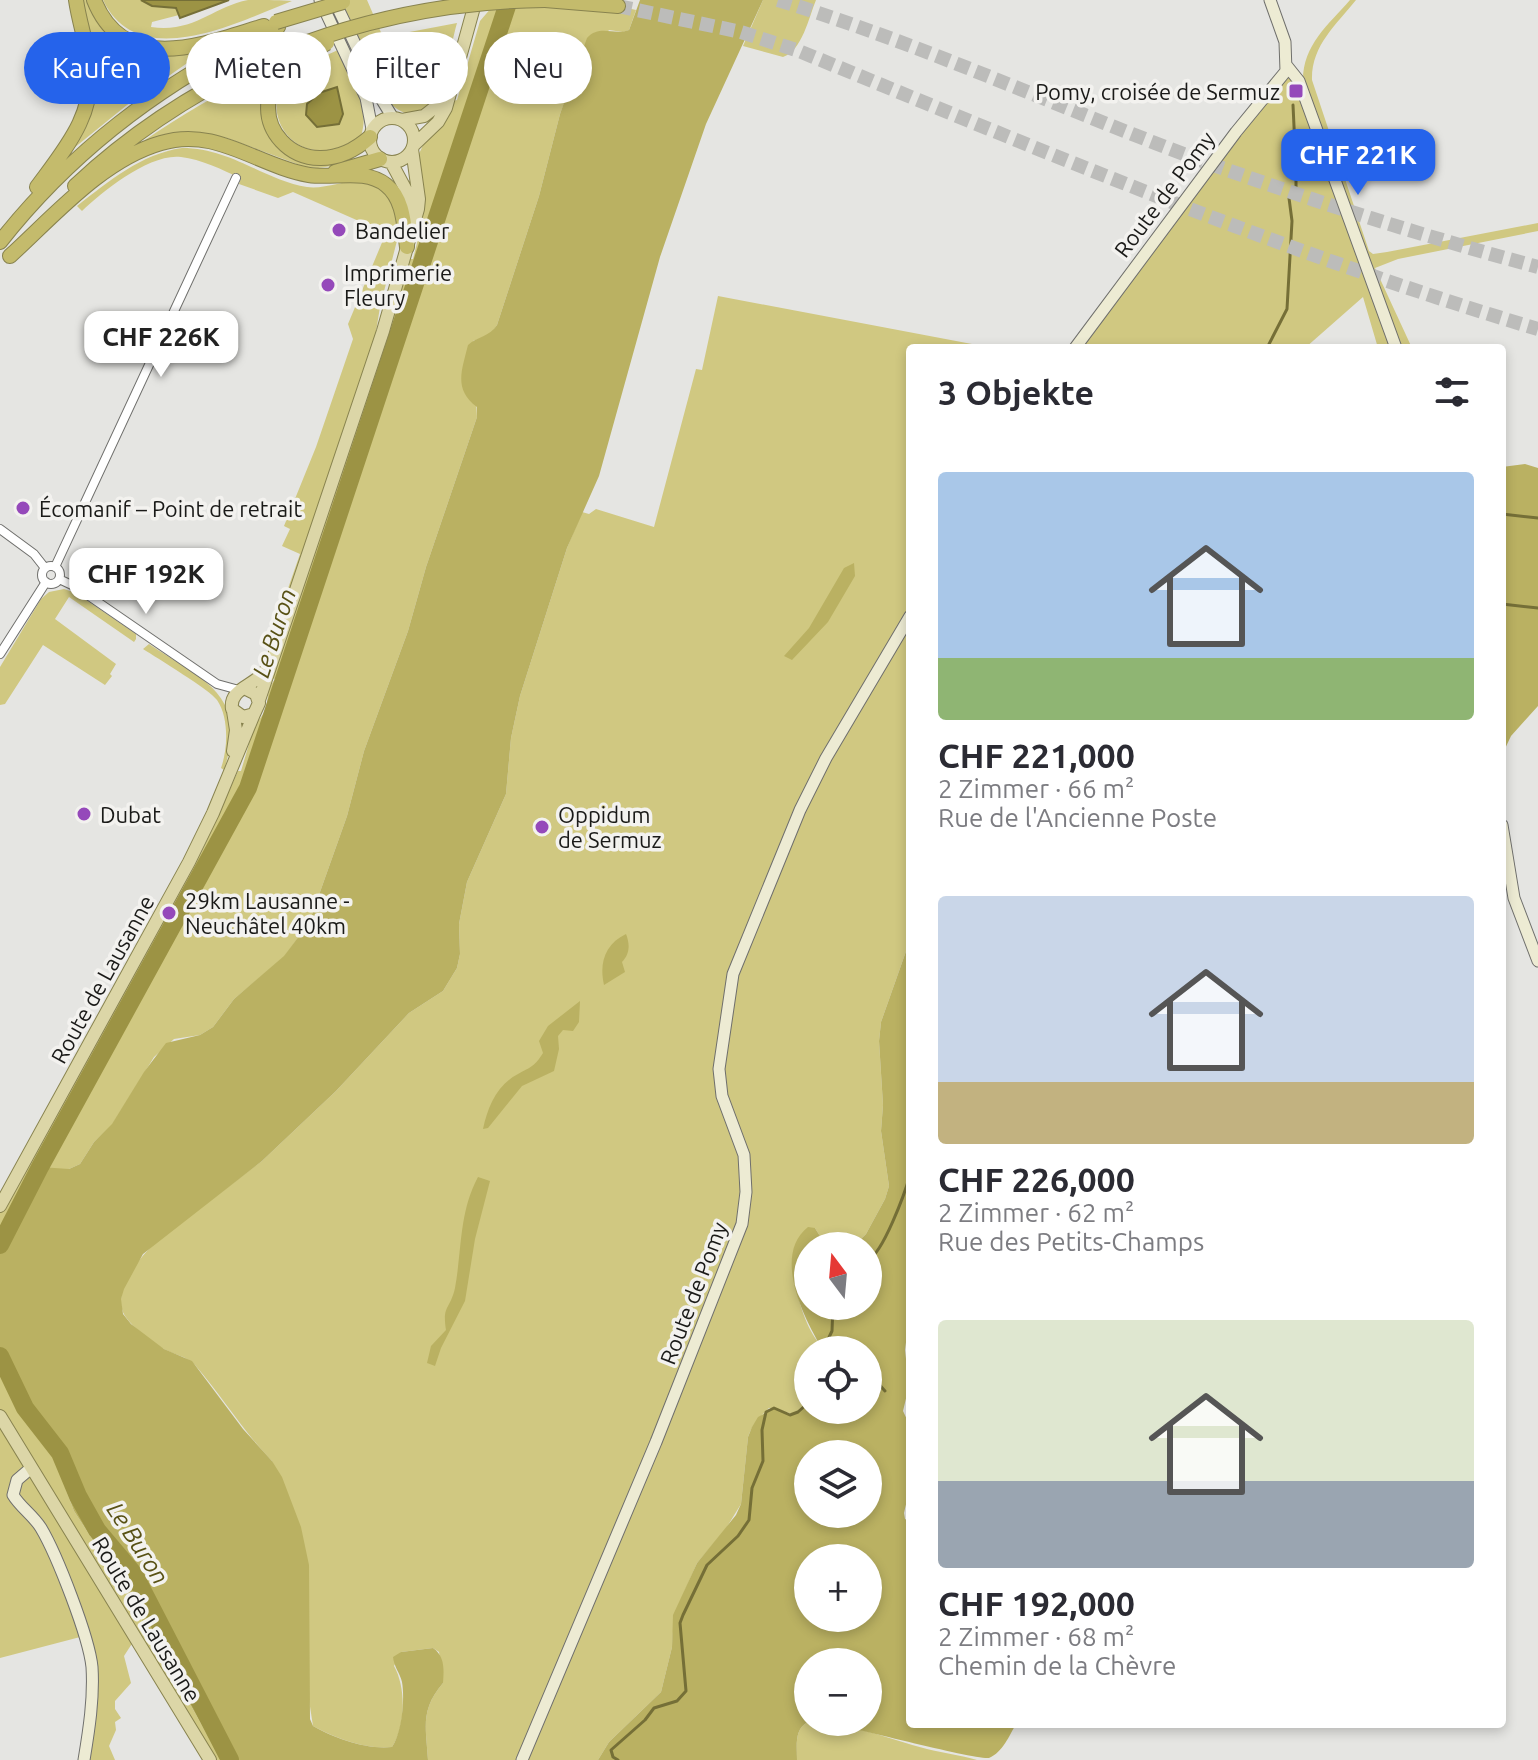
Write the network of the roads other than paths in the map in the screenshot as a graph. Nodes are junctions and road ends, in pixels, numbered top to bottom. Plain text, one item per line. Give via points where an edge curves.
1 (76, 0) edge
2 (94, 0) edge
3 (320, 0) edge
4 (476, 0) edge
5 (545, 0) edge
6 (1270, 0) edge
7 (342, 1) edge
8 (618, 6) dead end
9 (277, 25) junction
10 (467, 32) edge
11 (331, 41) edge
12 (1287, 66) junction
13 (186, 102) edge
14 (269, 104) edge
15 (439, 104) edge
16 (446, 104) edge
17 (398, 119) junction
18 (371, 133) junction
19 (413, 147) junction
20 (385, 160) junction
21 (315, 175) junction
22 (236, 178) dead end
23 (412, 230) junction
24 (0, 241) edge
25 (407, 247) junction
26 (10, 256) junction
27 (0, 270) edge
28 (1078, 344) edge
29 (1395, 344) edge
30 (0, 529) edge
31 (50, 567) junction
32 (59, 579) junction
33 (46, 582) junction
34 (906, 623) edge
35 (0, 654) edge
36 (272, 661) junction
37 (217, 684) junction
38 (243, 690) junction
39 (259, 700) junction
40 (232, 708) junction
41 (254, 714) junction
42 (231, 768) junction
43 (1506, 849) edge
44 (1538, 961) edge
45 (0, 1206) edge
46 (0, 1416) edge
47 (31, 1468) junction
48 (84, 1760) edge
49 (210, 1760) edge
50 (522, 1760) edge

1 - 24 highway via 89,65 87,107 75,134
2 - 9 highway via 122,36 159,49 200,45
3 - 18 street via 366,98
4 - 10 main road
5 - 8 highway
5 - 11 highway, bridge via 468,4 402,15
6 - 12 street via 1285,42
7 - 9 highway, bridge
7 - 17 street via 382,100
9 - 24 highway via 198,68 132,113 62,173
12 - 28 street, Route de Pomy
12 - 29 street via 1299,81
13 - 26 highway via 133,137 66,194
14 - 18 highway via 270,120 283,143 302,156 327,158 349,152
15 - 17 main road via 424,116
16 - 19 main road via 442,116
17 - 18 main road via 383,120
17 - 19 main road via 413,132
18 - 20 main road via 373,151
19 - 20 main road via 403,159
19 - 23 main road via 419,199
20 - 21 highway
20 - 23 main road via 406,190
21 - 25 highway via 369,177 388,186 401,207
21 - 26 highway via 211,141 163,142 93,182
22 - 31 street
23 - 25 main road
25 - 36 main road
26 - 27 highway
30 - 31 street
31 - 32 street via 59,572
31 - 33 street via 42,577
32 - 33 street
32 - 37 street
33 - 35 street
34 - 50 street, Route de Pomy via 800,810 733,974 719,1069 722,1096 744,1155 742,1224
36 - 38 main road
36 - 39 main road
37 - 38 street
37 - 40 street
38 - 39 main road
38 - 40 main road via 232,697
39 - 41 main road
40 - 41 main road via 243,717
40 - 42 main road, Route de Lausanne via 236,730
41 - 42 main road, Route de Lausanne
42 - 45 main road, Route de Lausanne via 189,862
43 - 44 street via 1514,898
46 - 47 main road, Route de Lausanne
47 - 48 street via 17,1480 13,1495 51,1549 91,1663
47 - 49 main road, Route de Lausanne

